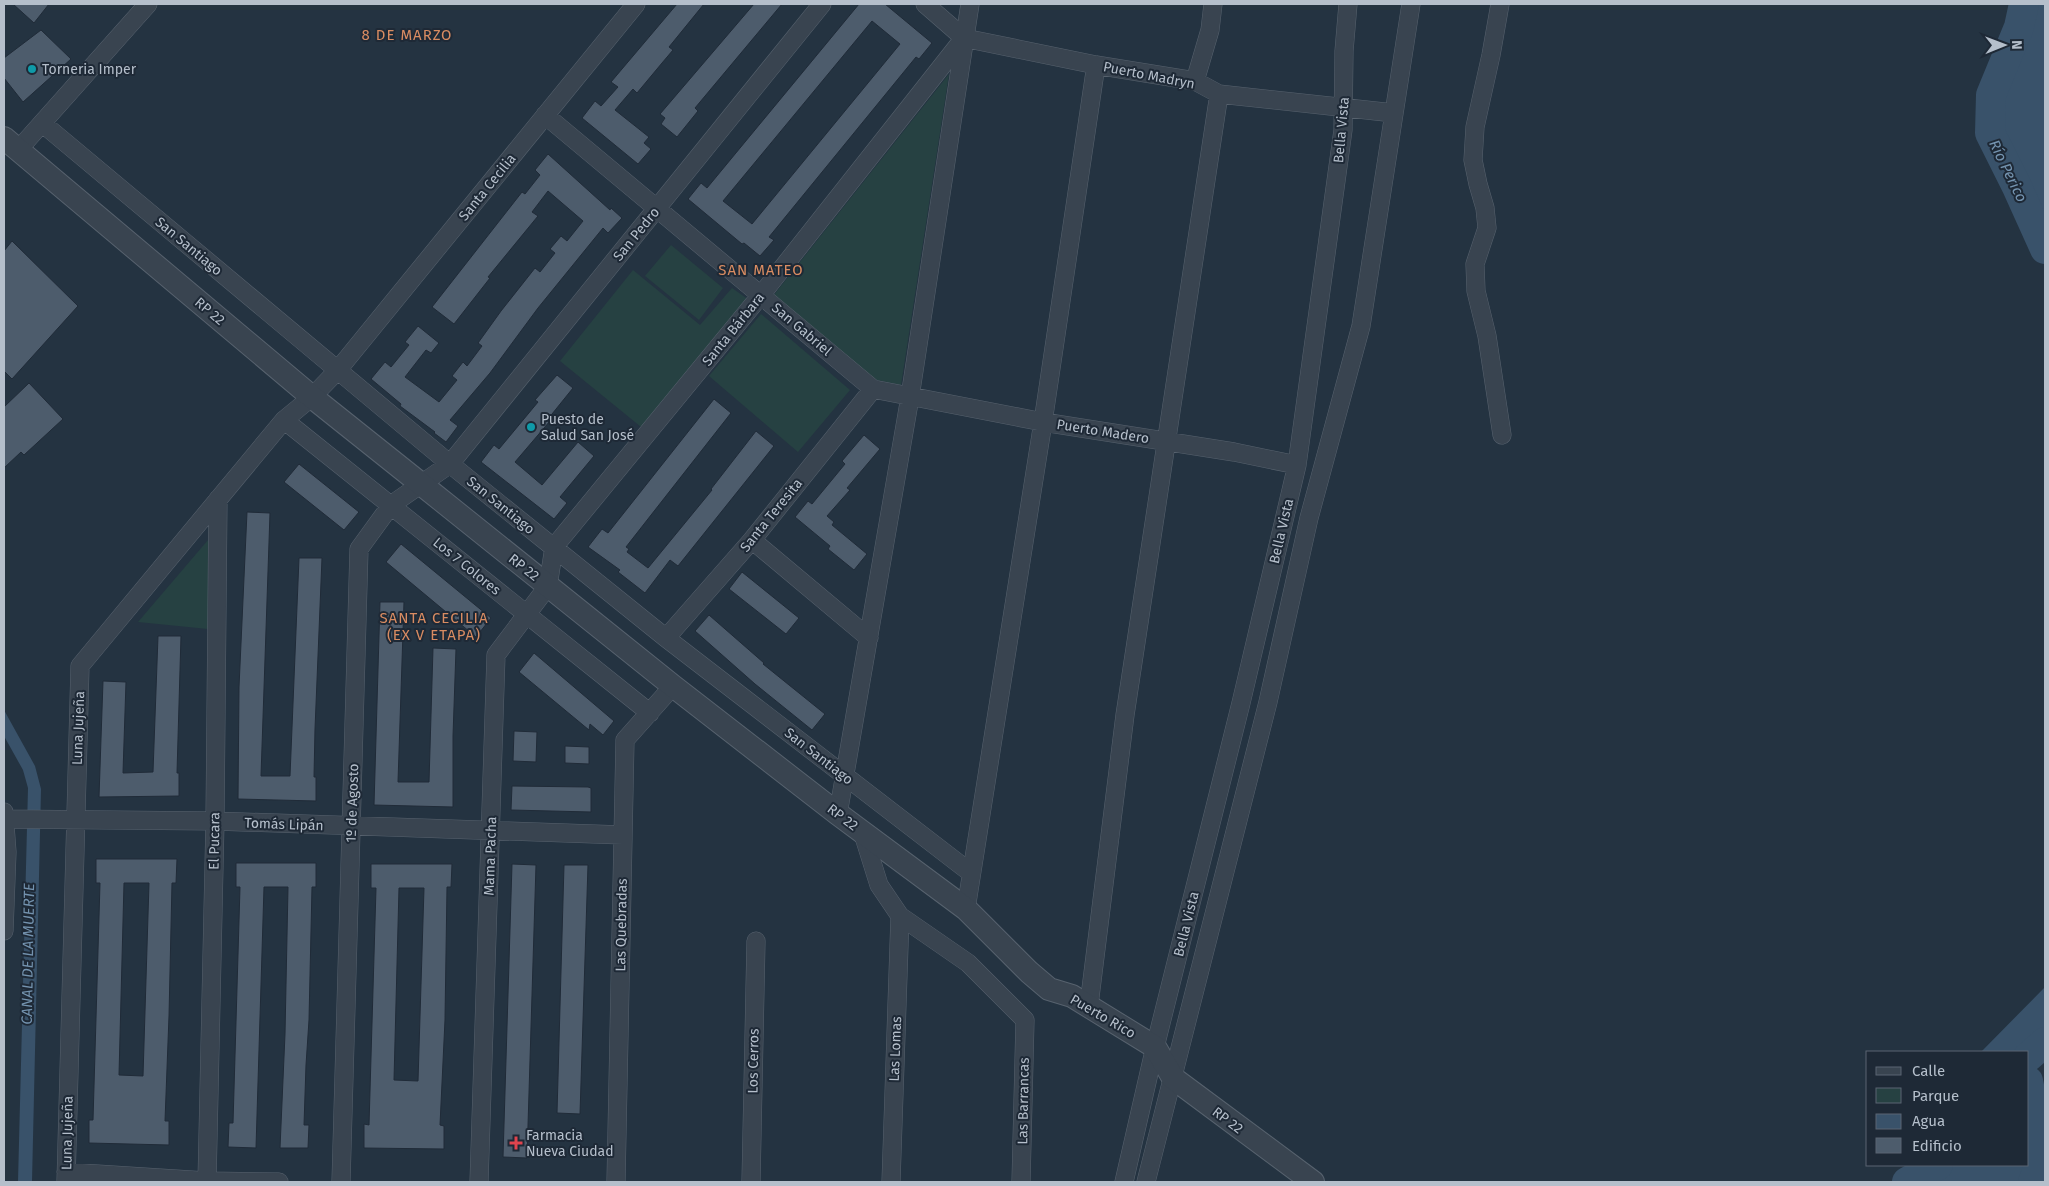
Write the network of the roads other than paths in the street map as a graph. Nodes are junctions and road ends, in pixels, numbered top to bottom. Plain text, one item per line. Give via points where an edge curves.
1 (148, 4) edge
2 (636, 4) edge
3 (822, 4) edge
4 (925, 4) edge
5 (970, 4) edge
6 (1213, 4) edge
7 (1348, 4) edge
8 (1411, 4) edge
9 (1500, 4) edge
10 (964, 38) junction
11 (1096, 65) junction
12 (1195, 81) junction
13 (1219, 94) junction
14 (1344, 108) junction
15 (1394, 113) junction
16 (545, 115) junction
17 (42, 123) junction
18 (11, 144) edge
19 (656, 209) junction
20 (761, 295) junction
21 (337, 371) junction
22 (873, 389) junction
23 (312, 397) junction
24 (910, 397) junction
25 (284, 420) junction
26 (1043, 422) junction
27 (1502, 435) dead end
28 (1166, 440) junction
29 (450, 464) junction
30 (1296, 465) junction
31 (421, 484) junction
32 (218, 499) junction
33 (391, 505) junction
34 (752, 540) junction
35 (554, 547) junction
36 (548, 586) junction
37 (526, 615) junction
38 (666, 638) junction
39 (869, 638) junction
40 (673, 686) junction
41 (650, 713) junction
42 (844, 776) junction
43 (838, 814) junction
44 (10, 817) edge
45 (76, 820) junction
46 (215, 821) junction
47 (351, 826) junction
48 (490, 831) junction
49 (623, 835) junction
50 (864, 838) dead end
51 (971, 873) junction
52 (5, 878) edge
53 (966, 909) junction
54 (900, 916) junction
55 (4, 931) edge
56 (756, 941) dead end
57 (1049, 989) joint
58 (1089, 1006) junction
59 (1155, 1047) junction
60 (1173, 1078) junction
61 (66, 1177) edge
62 (206, 1182) edge
63 (279, 1182) edge
64 (341, 1182) edge
65 (479, 1182) edge
66 (616, 1182) edge
67 (750, 1182) edge
68 (891, 1182) edge
69 (1021, 1182) edge
70 (1124, 1182) edge
71 (1146, 1182) edge
72 (1312, 1182) edge

1 - 17 street
2 - 16 street, Santa Cecilia
3 - 19 street, San Pedro
4 - 10 street
5 - 10 street
6 - 12 street via 1210,30
7 - 14 street, Bella Vista
8 - 15 street
9 - 27 street via 1474,127 1474,160 1487,228 1475,264 1476,291 1487,336
10 - 11 street, Puerto Madryn
10 - 20 street, Santa Bárbara
10 - 24 street
11 - 12 street, Puerto Madryn
11 - 26 street
12 - 13 street, Puerto Madryn
13 - 14 street, Puerto Madryn
13 - 28 street
14 - 15 street, Puerto Madryn
14 - 30 street, Bella Vista
15 - 60 street via 1361,326 1309,518 1268,702
16 - 19 street, San Gabriel
16 - 21 street, Santa Cecilia
17 - 18 street
17 - 21 street, San Santiago
18 - 23 street, RP 22
19 - 20 street, San Gabriel
19 - 29 street, San Pedro
20 - 22 street, San Gabriel
20 - 35 street, Santa Bárbara
21 - 23 street, Luna Jujeña
21 - 29 street, San Santiago
22 - 24 street, Puerto Madero
22 - 34 street, Santa Teresita
23 - 25 street, Luna Jujeña
23 - 31 street, RP 22
24 - 26 street, Puerto Madero
24 - 39 street
25 - 32 street, Luna Jujeña
25 - 33 street, Los 7 Colores
26 - 28 street, Puerto Madero
26 - 51 street
28 - 30 street, Puerto Madero
28 - 58 street via 1125,715
29 - 31 street, 1º de Agosto
29 - 35 street, San Santiago
30 - 59 street, Bella Vista via 1241,703
31 - 33 street, 1º de Agosto
31 - 36 street, RP 22
32 - 45 street, Luna Jujeña via 80,666
32 - 46 street, El Pucara
33 - 37 street, Los 7 Colores
33 - 47 street, 1º de Agosto via 358,549
34 - 38 street, Santa Teresita
34 - 39 street
35 - 36 street, Mama Pacha
35 - 38 street, San Santiago
36 - 37 street, Mama Pacha
36 - 40 street, RP 22
37 - 41 street, Los 7 Colores
37 - 48 street, Mama Pacha via 496,655
38 - 42 street, San Santiago
39 - 42 street
40 - 41 street, Las Quebradas
40 - 43 street, RP 22
41 - 49 street, Las Quebradas via 626,740
42 - 43 street
42 - 51 street, San Santiago
43 - 53 street, RP 22
44 - 45 street, Tomás Lipán
44 - 52 street
45 - 46 street, Tomás Lipán
45 - 61 street, Luna Jujeña
46 - 47 street, Tomás Lipán
46 - 62 street, El Pucara
47 - 48 street, Tomás Lipán
47 - 64 street, 1º de Agosto
48 - 49 street, Tomás Lipán
48 - 65 street, Mama Pacha
49 - 66 street, Las Quebradas
50 - 54 street via 879,885
51 - 53 street
52 - 55 street
53 - 57 street, RP 22
54 - 68 street, Las Lomas
54 - 69 street, Las Barrancas via 968,963 1025,1020
56 - 67 street, Los Cerros
57 - 58 street, Puerto Rico via 1072,996
58 - 59 street, Puerto Rico
59 - 60 street, RP 22
59 - 70 street, Bella Vista
60 - 71 street
60 - 72 street, RP 22
61 - 62 street
62 - 63 street

